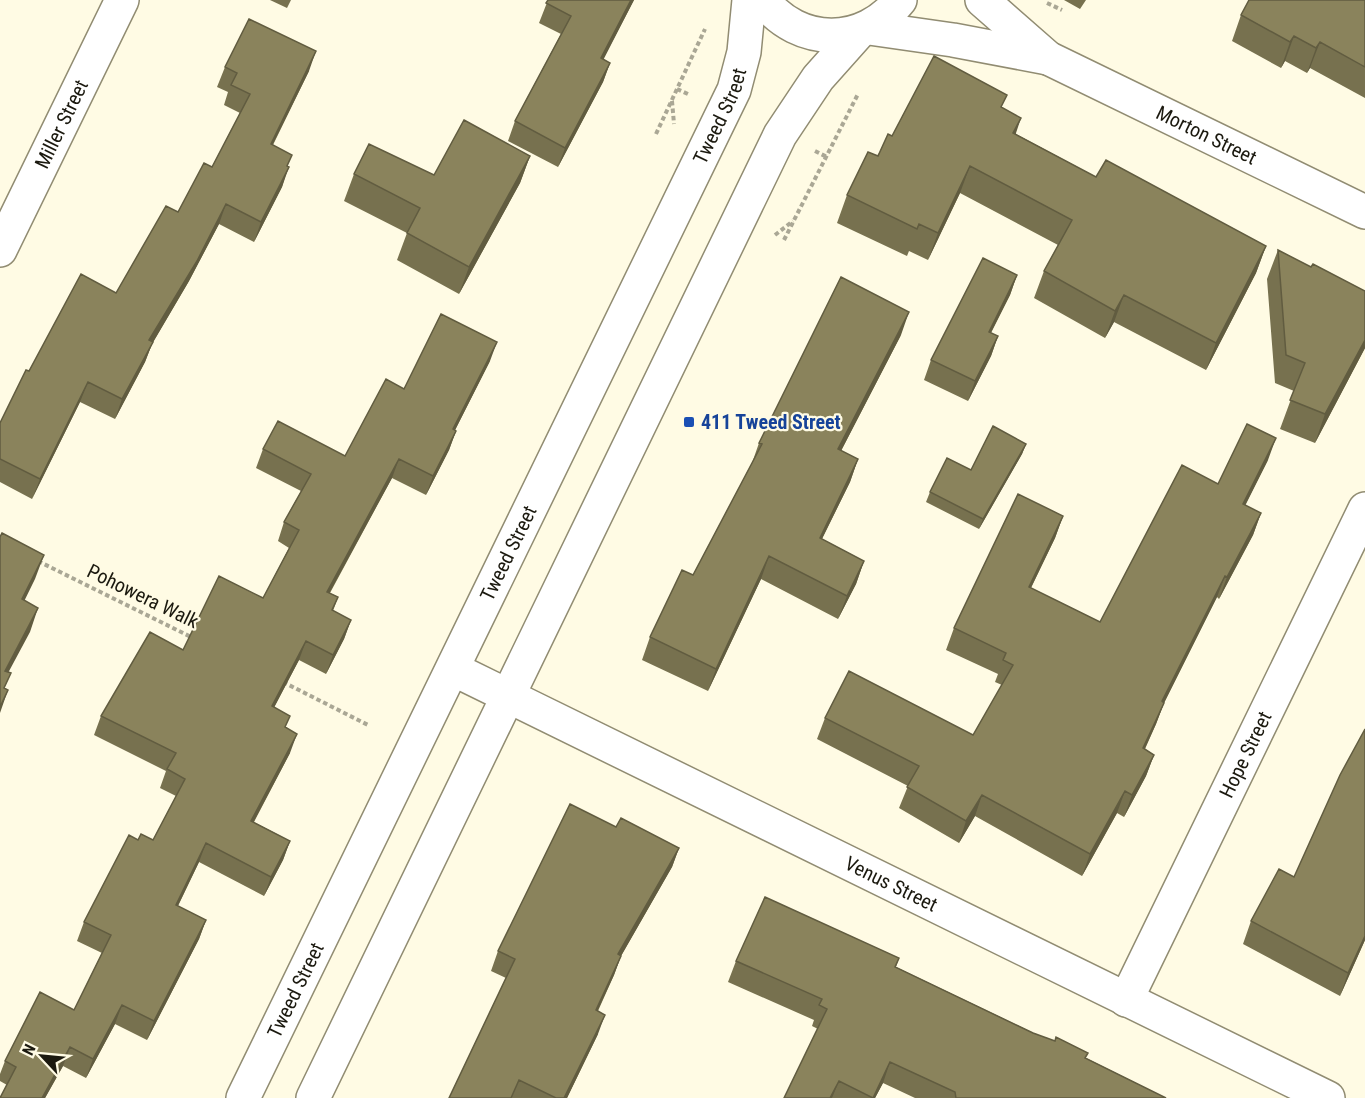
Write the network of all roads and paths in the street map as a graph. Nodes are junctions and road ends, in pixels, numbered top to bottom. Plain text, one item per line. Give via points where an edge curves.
1 (122, 0) edge
2 (749, 0) edge
3 (763, 0) edge
4 (900, 0) edge
5 (982, 0) edge
6 (1041, 0) edge
7 (1062, 10) dead end
8 (708, 25) dead end
9 (864, 30) junction
10 (1048, 58) junction
11 (863, 88) dead end
12 (672, 100) junction
13 (674, 130) dead end
14 (656, 134) dead end
15 (1365, 212) edge
16 (797, 218) junction
17 (783, 229) dead end
18 (784, 240) dead end
19 (0, 250) edge
20 (1365, 508) edge
21 (32, 558) edge
22 (202, 642) edge
23 (453, 669) junction
24 (276, 679) edge
25 (508, 696) junction
26 (370, 726) dead end
27 (1126, 1000) junction
28 (243, 1098) edge
29 (313, 1098) edge
30 (1328, 1098) edge

1 - 19 main road, Miller Street
2 - 23 main road, Tweed Street via 744,52 734,90
3 - 9 main road via 781,19 801,31 824,37
4 - 9 main road via 888,15
5 - 10 main road, Morton Street
6 - 7 path
8 - 12 path
9 - 10 main road, Morton Street via 953,39
9 - 25 main road via 818,78 780,135
10 - 15 main road, Morton Street
11 - 16 path
12 - 13 path
12 - 14 path
16 - 17 path
16 - 18 path
20 - 27 main road, Hope Street
21 - 22 path, Pohowera Walk
23 - 25 main road, Venus Street
23 - 28 main road, Tweed Street
24 - 26 path
25 - 27 main road, Venus Street
25 - 29 main road
27 - 30 main road, Venus Street

